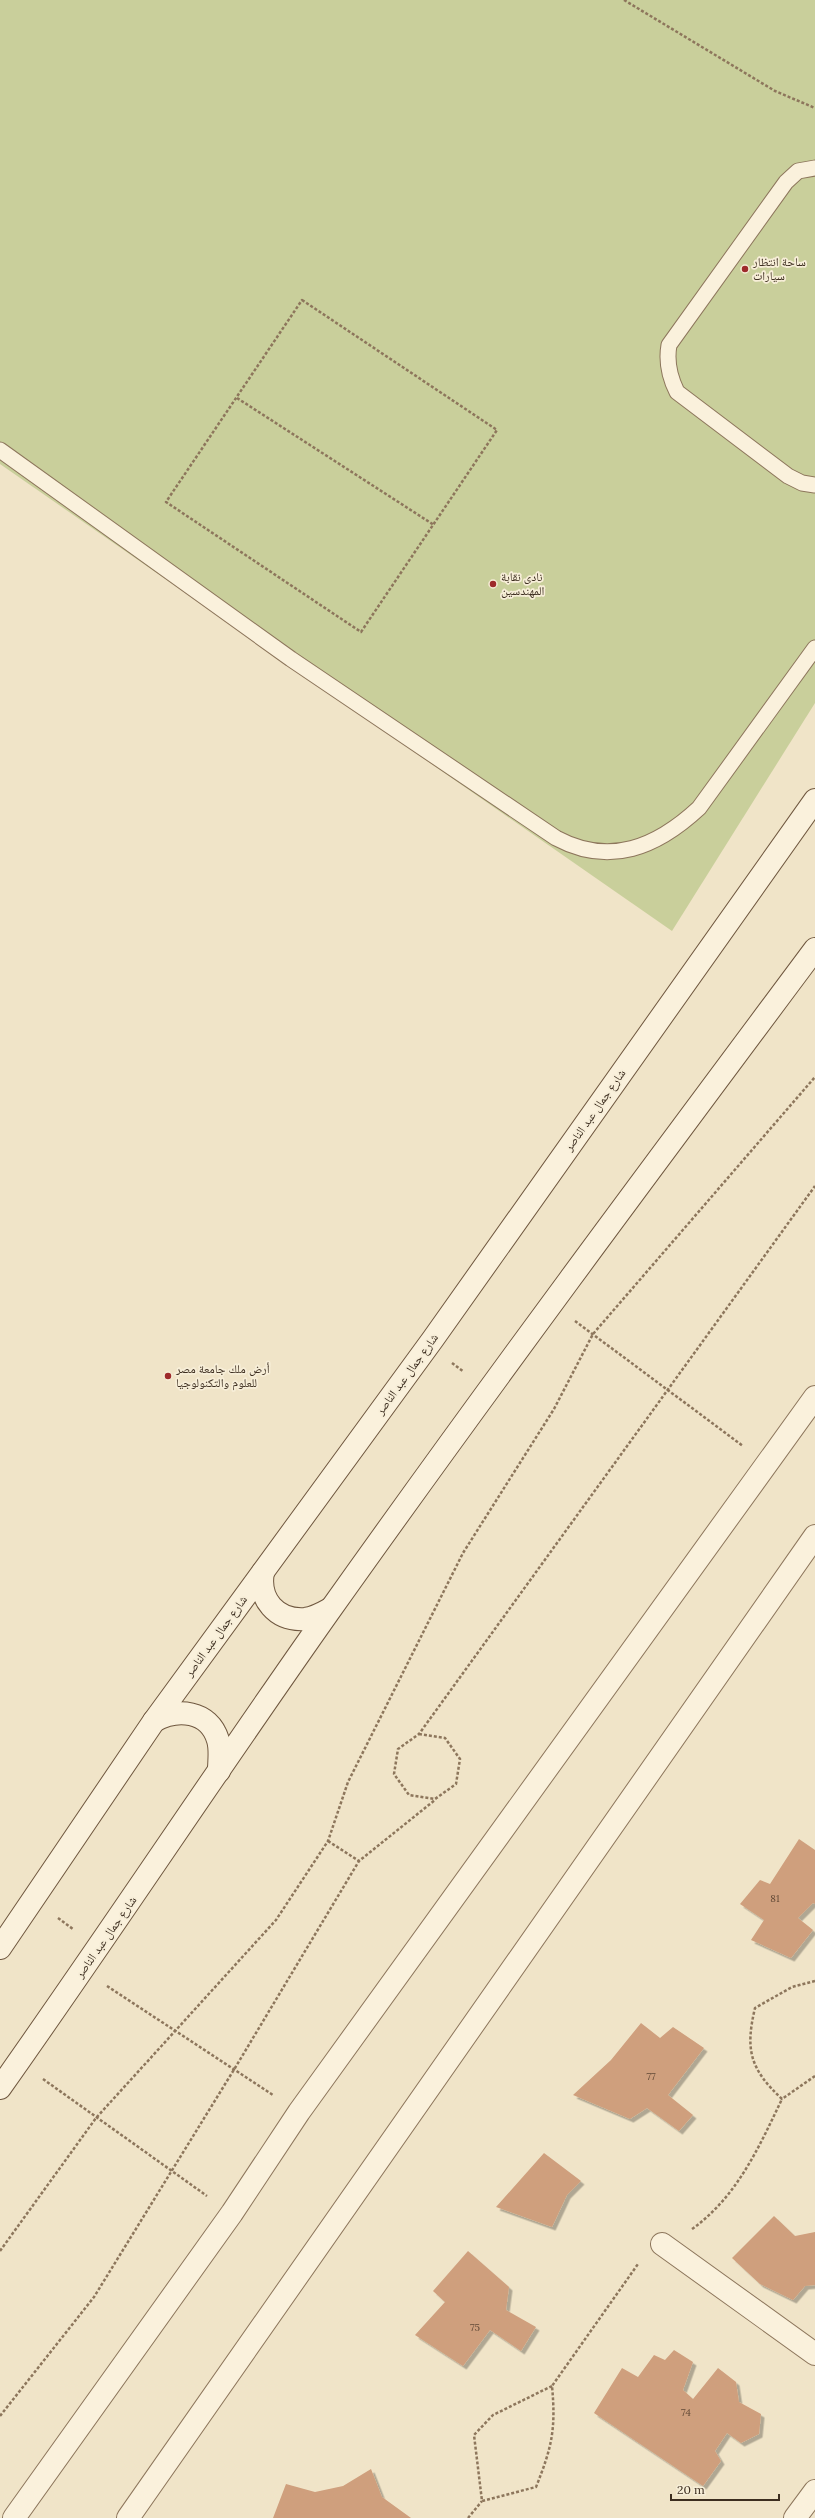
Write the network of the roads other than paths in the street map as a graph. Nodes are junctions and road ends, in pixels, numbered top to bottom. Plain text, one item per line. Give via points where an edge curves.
1 (815, 168) edge
2 (0, 450) edge
3 (815, 485) edge
4 (815, 648) edge
5 (815, 800) edge
6 (815, 949) edge
7 (815, 1397) edge
8 (815, 1536) edge
9 (263, 1572) junction
10 (330, 1609) junction
11 (154, 1721) junction
12 (219, 1771) junction
13 (0, 1948) edge
14 (0, 2088) edge
15 (662, 2244) road end
16 (815, 2354) edge
17 (815, 2491) edge
18 (14, 2518) edge
19 (128, 2518) edge
20 (795, 2518) edge

1 - 3 lane via 798,171 786,182 669,345 667,356 671,380 677,392 788,476 802,483
2 - 4 lane via 291,659 556,838 587,850 604,852 643,845 681,824 699,808
5 - 9 main road, شارع جمال عبد الناصر via 429,1345
6 - 10 main road, شارع جمال عبد الناصر via 551,1303
7 - 18 main road via 299,2112 232,2213
8 - 19 main road
9 - 10 main road via 261,1584 264,1596 281,1614 293,1619 306,1619
9 - 11 main road, شارع جمال عبد الناصر
10 - 12 main road, شارع جمال عبد الناصر
11 - 12 main road via 165,1714 178,1712 191,1713 202,1719 211,1727 217,1738
11 - 13 main road, شارع جمال عبد الناصر
12 - 14 main road, شارع جمال عبد الناصر via 100,1947
15 - 16 main road
17 - 20 main road

